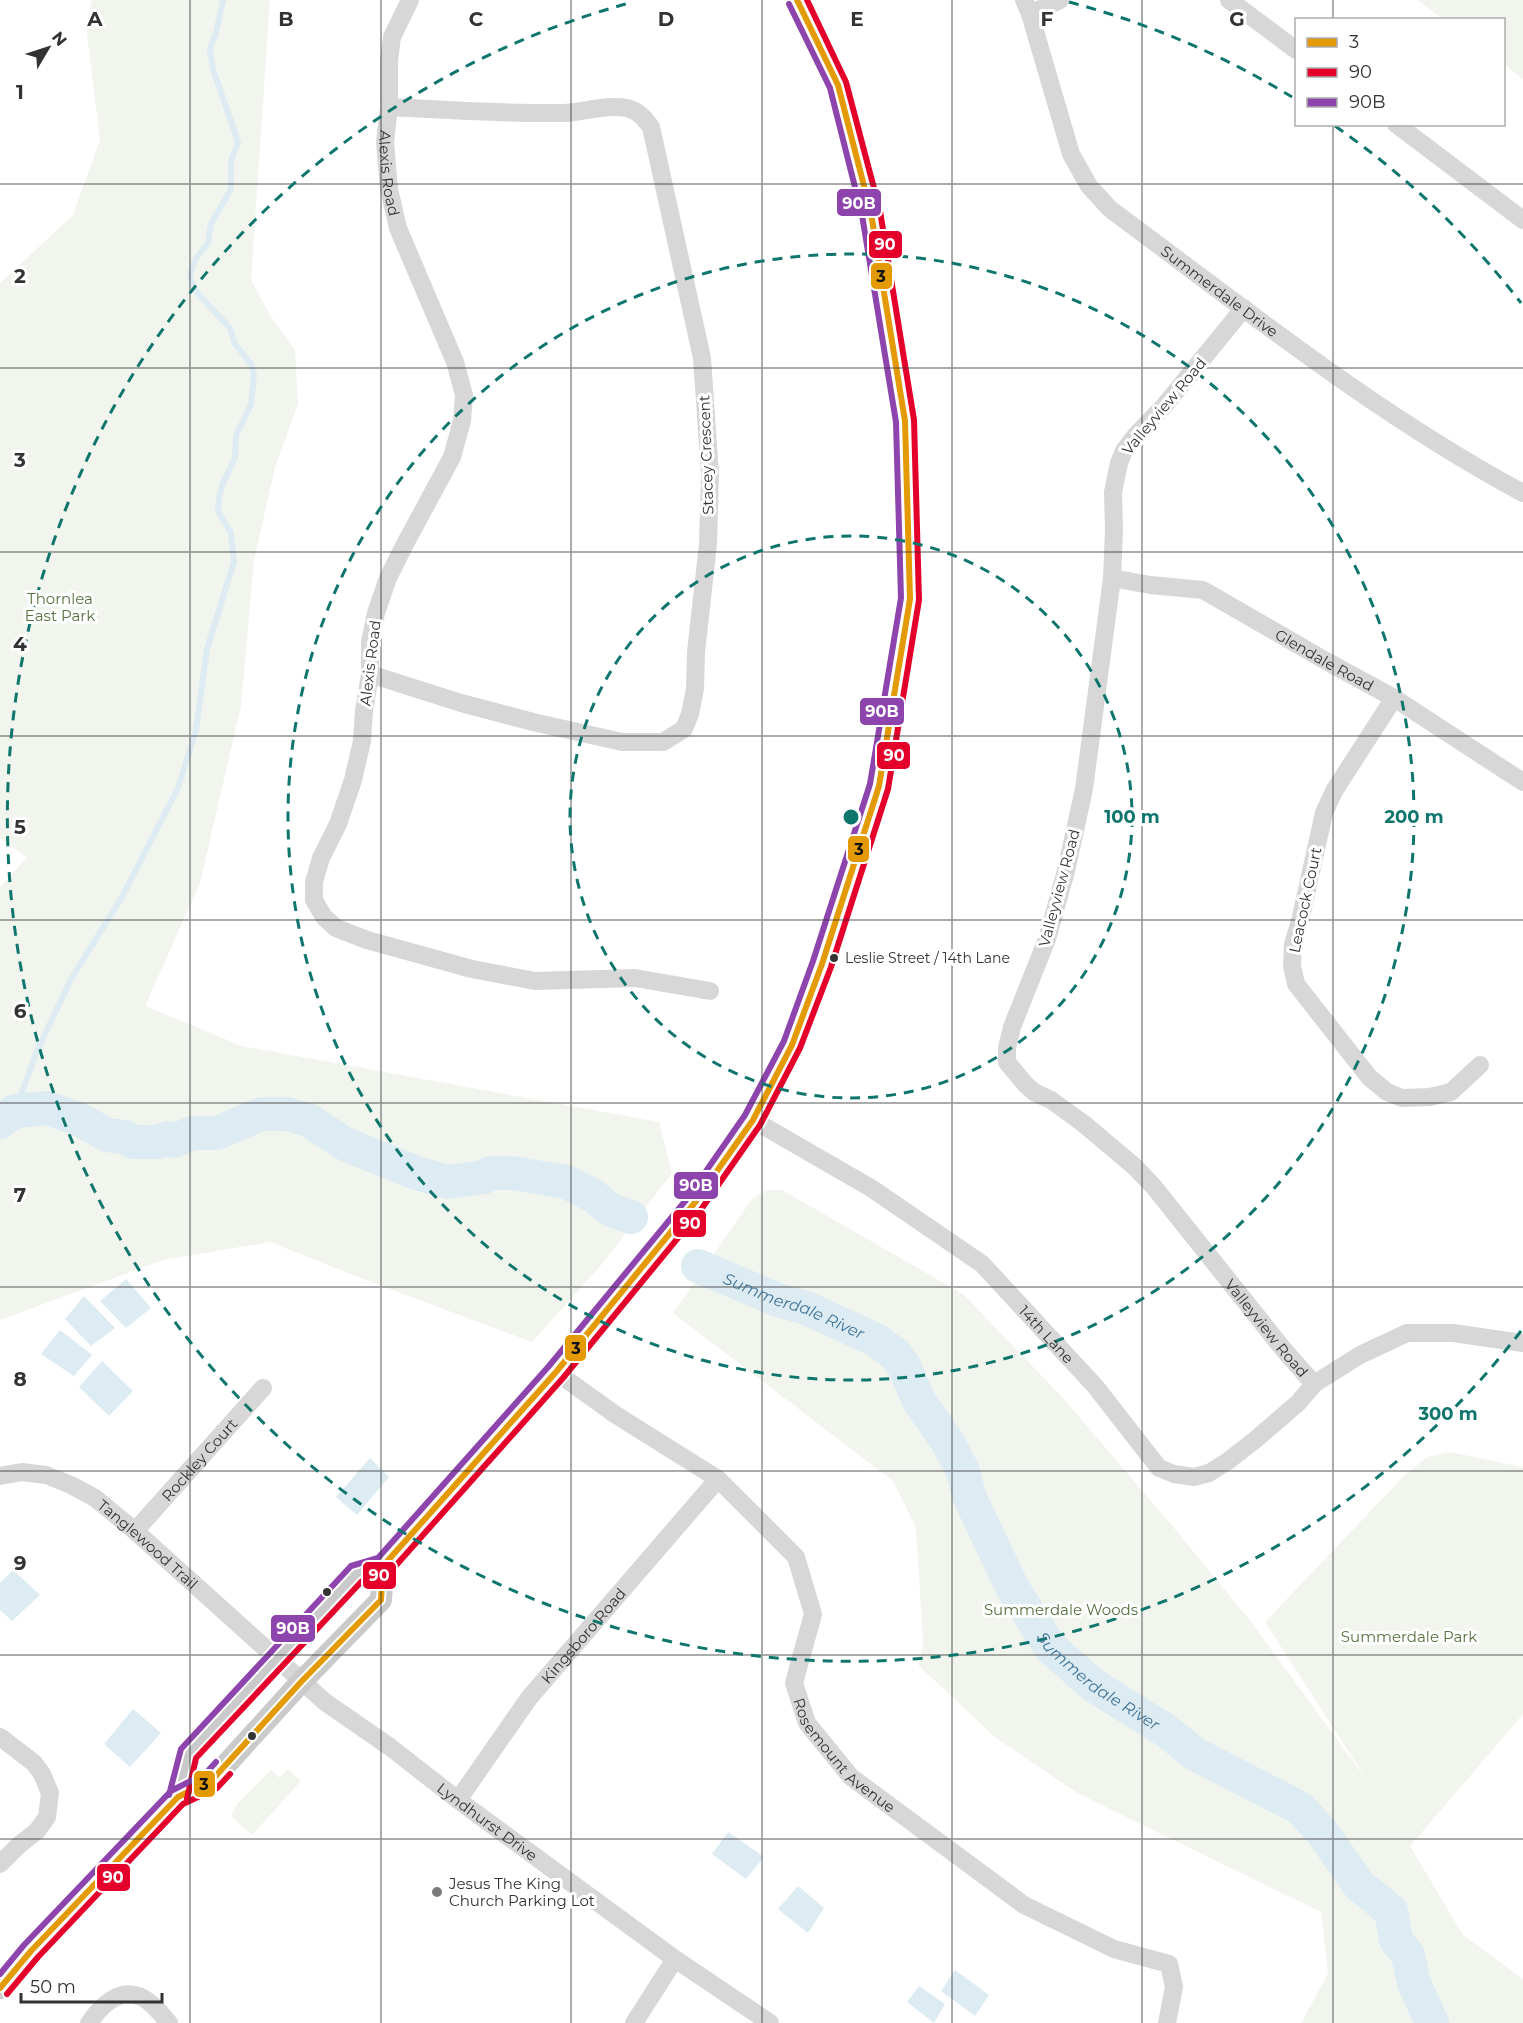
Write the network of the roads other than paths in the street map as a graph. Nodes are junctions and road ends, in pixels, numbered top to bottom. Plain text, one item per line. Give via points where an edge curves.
1 (410, 0) edge
2 (797, 0) edge
3 (1060, 0) edge
4 (1229, 0) edge
5 (1027, 7) edge
6 (1295, 49) edge
7 (389, 107) junction
8 (1399, 126) edge
9 (1523, 220) edge
10 (1244, 308) junction
11 (1523, 492) edge
12 (1112, 578) junction
13 (370, 674) junction
14 (1394, 698) junction
15 (1523, 782) edge
16 (710, 991) dead end
17 (1480, 1065) dead end
18 (753, 1120) junction
19 (1523, 1343) edge
20 (556, 1372) junction
21 (1314, 1384) junction
22 (263, 1388) dead end
23 (0, 1476) edge
24 (718, 1479) junction
25 (135, 1531) junction
26 (383, 1566) junction
27 (277, 1658) junction
28 (302, 1682) junction
29 (0, 1737) edge
30 (178, 1797) junction
31 (458, 1800) junction
32 (0, 1864) edge
33 (675, 1959) junction
34 (0, 1988) edge
35 (89, 2023) edge
36 (170, 2023) edge
37 (634, 2023) edge
38 (770, 2023) edge
39 (1167, 2023) edge

1 - 7 street, Alexis Road via 392,37
2 - 18 main road via 838,85 871,213 905,421 910,599 879,786 800,1024
3 - 5 street
4 - 6 street
5 - 10 street, Summerdale Drive via 1071,154 1089,186 1110,209
7 - 13 street, Alexis Road via 385,142 389,189 398,228 445,334 464,395 452,458 400,553 376,613 370,642
7 - 13 street, Stacey Crescent via 565,113 618,107 641,114 651,127 702,358 710,474 708,544 690,714 684,729 663,742 622,741 533,722 461,704
8 - 9 street
10 - 11 street, Summerdale Drive via 1321,366 1432,440
10 - 12 street, Valleyview Road via 1124,451 1113,492
12 - 14 street, Glendale Road via 1203,590
12 - 21 street, Valleyview Road via 1084,789 1047,939 1012,1027 1008,1062 1034,1092 1084,1124 1148,1180
13 - 16 street, Alexis Road via 353,780 314,882 314,900 324,917 336,928 367,940 472,969 534,981 635,978
14 - 15 street, Glendale Road
14 - 17 street, Leacock Court via 1334,790 1324,813 1293,944 1296,984 1369,1077 1387,1092 1402,1098 1451,1092
18 - 20 main road via 693,1205
18 - 21 street, 14th Lane via 871,1188 982,1264 1095,1386 1159,1468 1194,1477 1209,1473 1255,1440
19 - 21 street via 1453,1333 1407,1333 1360,1355
20 - 24 street, Rosemount Avenue
20 - 26 main road
22 - 25 street, Rockley Court
23 - 25 street, Tanglewood Trail via 46,1475 71,1485 95,1498
24 - 31 street, Kingsboro Road via 529,1698
24 - 39 street, Rosemount Avenue via 796,1557 813,1614 794,1683 807,1723 851,1778 1024,1905 1114,1949 1169,1964 1174,1988
25 - 27 street, Tanglewood Trail
26 - 27 main road via 357,1573
26 - 28 main road via 381,1600
27 - 28 street, Tanglewood Trail
27 - 30 main road via 188,1754
28 - 30 main road via 213,1780
28 - 31 street, Lyndhurst Drive
29 - 32 street via 34,1763 50,1793 47,1817
30 - 34 main road
31 - 33 street, Lyndhurst Drive
33 - 37 street
33 - 38 street, Lyndhurst Drive
35 - 36 street via 108,2001 125,1995 141,1997

